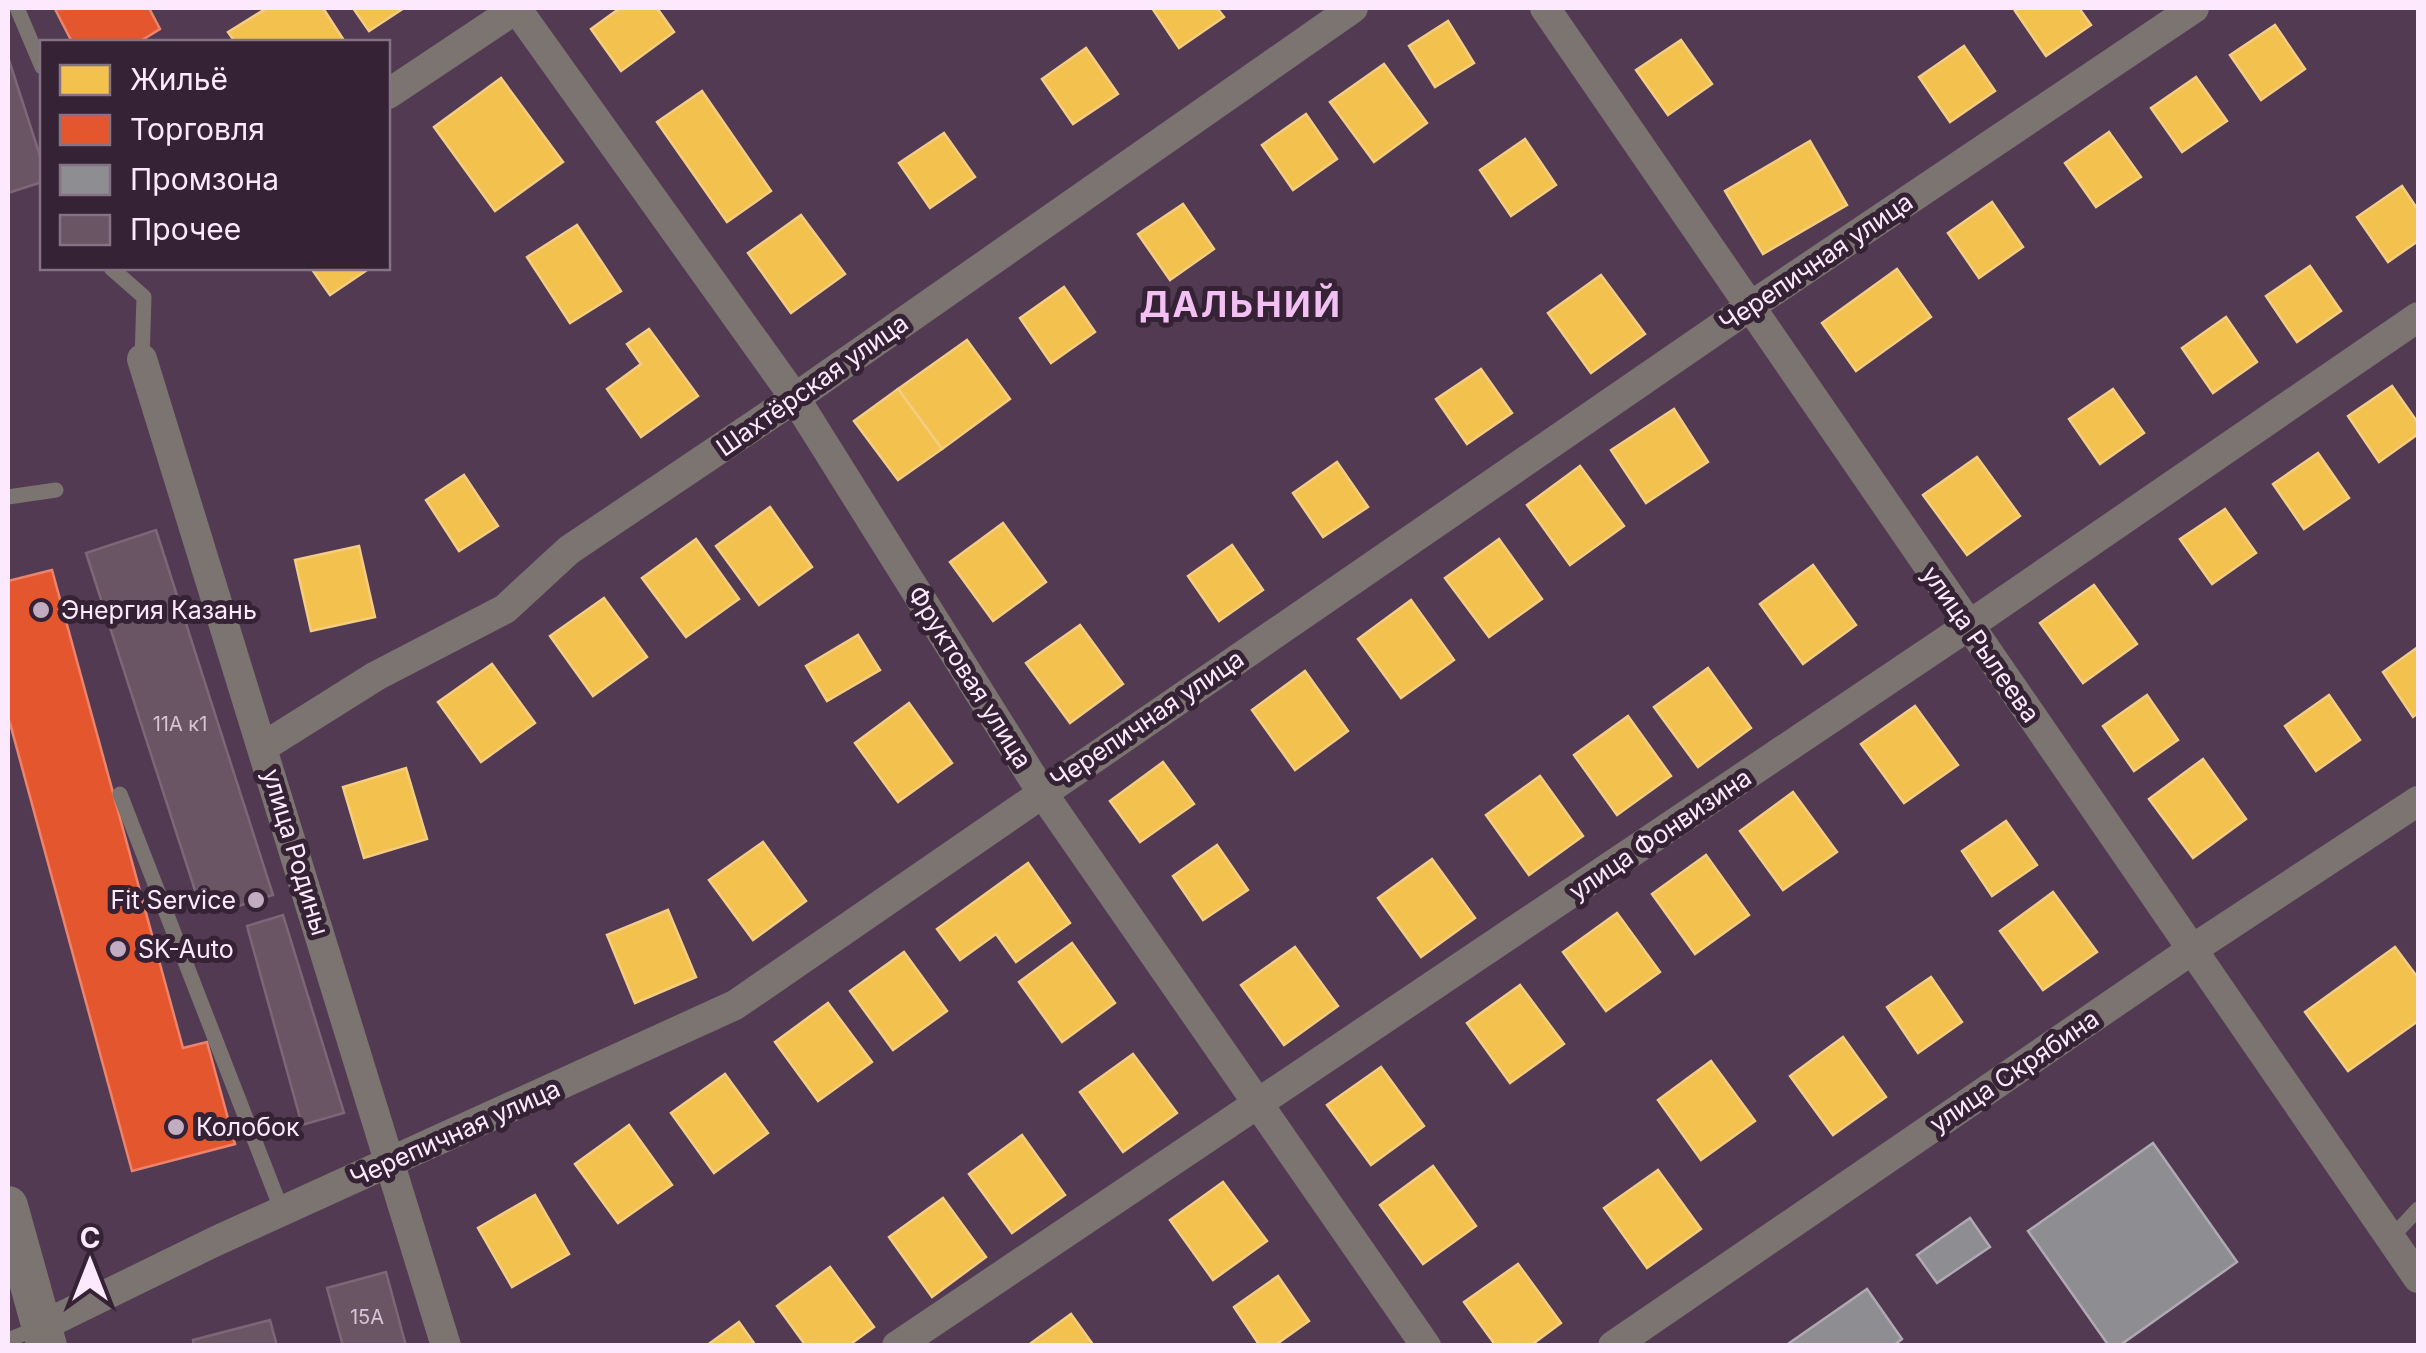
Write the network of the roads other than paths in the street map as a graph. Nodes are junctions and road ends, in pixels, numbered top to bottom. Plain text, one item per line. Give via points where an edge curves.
1 (16, 8) edge
2 (517, 8) edge
3 (1353, 8) edge
4 (1545, 8) edge
5 (2194, 8) edge
6 (40, 62) edge
7 (390, 93) edge
8 (113, 270) edge
9 (1748, 308) junction
10 (2418, 317) edge
11 (142, 359) joint
12 (794, 398) junction
13 (56, 490) dead end
14 (8, 497) edge
15 (1968, 626) junction
16 (263, 746) junction
17 (1041, 791) junction
18 (120, 794) dead end
19 (2418, 801) edge
20 (2192, 949) junction
21 (1259, 1105) junction
22 (392, 1161) junction
23 (8, 1206) edge
24 (2418, 1209) edge
25 (282, 1211) junction
26 (2390, 1238) junction
27 (2418, 1278) edge
28 (32, 1337) edge
29 (446, 1346) edge
30 (897, 1346) edge
31 (1426, 1346) edge
32 (1613, 1346) edge

1 - 6 lane
2 - 7 street
2 - 12 street, Фруктовая улица
3 - 12 street, Шахтёрская улица
4 - 9 street, улица Рылеева
5 - 9 street, Черепичная улица
8 - 11 lane via 144,297
9 - 15 street, улица Рылеева
9 - 17 street, Черепичная улица
10 - 15 street, улица Фонвизина
11 - 16 street, улица Родины
12 - 16 street, Шахтёрская улица via 569,550 505,609 376,676
12 - 17 street, Фруктовая улица
13 - 14 lane
15 - 20 street, улица Рылеева
15 - 21 street, улица Фонвизина
16 - 22 street, улица Родины
17 - 21 street, Фруктовая улица
17 - 22 street, Черепичная улица via 734,1006
18 - 25 lane
19 - 20 street, улица Скрябина
20 - 26 street, улица Рылеева
20 - 32 street, улица Скрябина
21 - 30 street, улица Фонвизина
21 - 31 street, Фруктовая улица
22 - 25 street, Черепичная улица
22 - 29 street, улица Родины
23 - 28 street
24 - 26 lane
25 - 28 street, Черепичная улица
26 - 27 street, улица Рылеева

